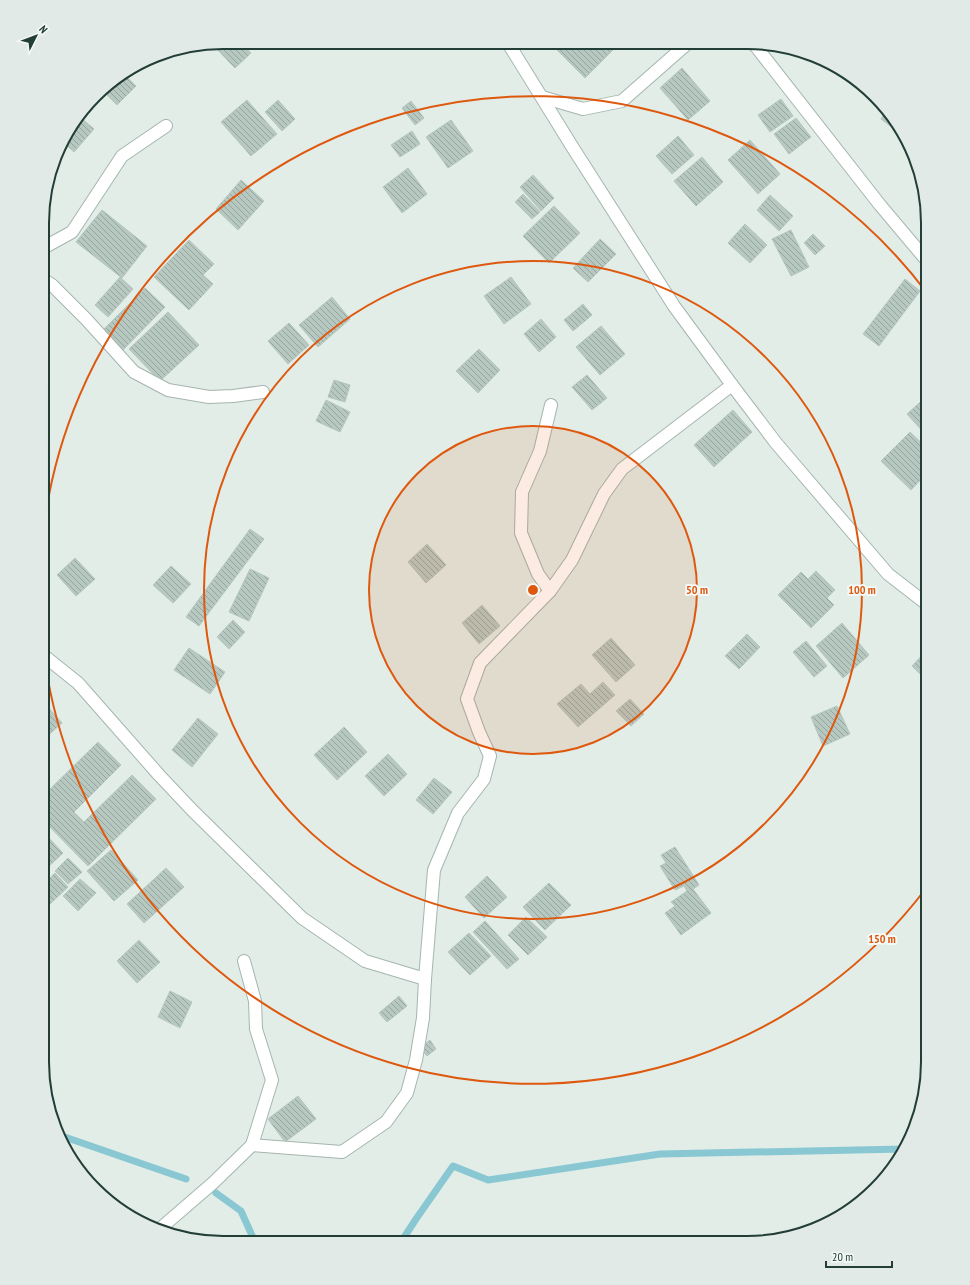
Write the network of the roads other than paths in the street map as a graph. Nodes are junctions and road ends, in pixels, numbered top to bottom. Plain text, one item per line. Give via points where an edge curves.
1 (512, 49) edge
2 (681, 49) edge
3 (758, 49) edge
4 (542, 97) junction
5 (166, 126) dead end
6 (49, 245) edge
7 (921, 254) edge
8 (49, 283) edge
9 (732, 385) junction
10 (263, 392) dead end
11 (551, 405) dead end
12 (550, 591) junction
13 (921, 600) edge
14 (49, 660) edge
15 (244, 962) dead end
16 (425, 979) junction
17 (252, 1145) junction
18 (164, 1226) edge

1 - 4 street
2 - 4 street via 622,101 583,109
3 - 7 street
4 - 9 street via 674,306
5 - 6 street via 122,156 72,232
8 - 10 street via 134,372 168,390 209,398
9 - 12 street via 622,469 604,494 572,560
9 - 13 street via 776,443 888,574
11 - 12 street via 540,451 522,492 521,533 538,574
12 - 16 street via 480,663 467,699 478,732 490,756 484,780 458,813 434,870
14 - 16 street via 78,683 192,810 302,918 365,961
15 - 17 street via 255,1000 256,1029 272,1080
16 - 17 street via 423,1018 416,1060 407,1093 386,1122 342,1152
17 - 18 street

